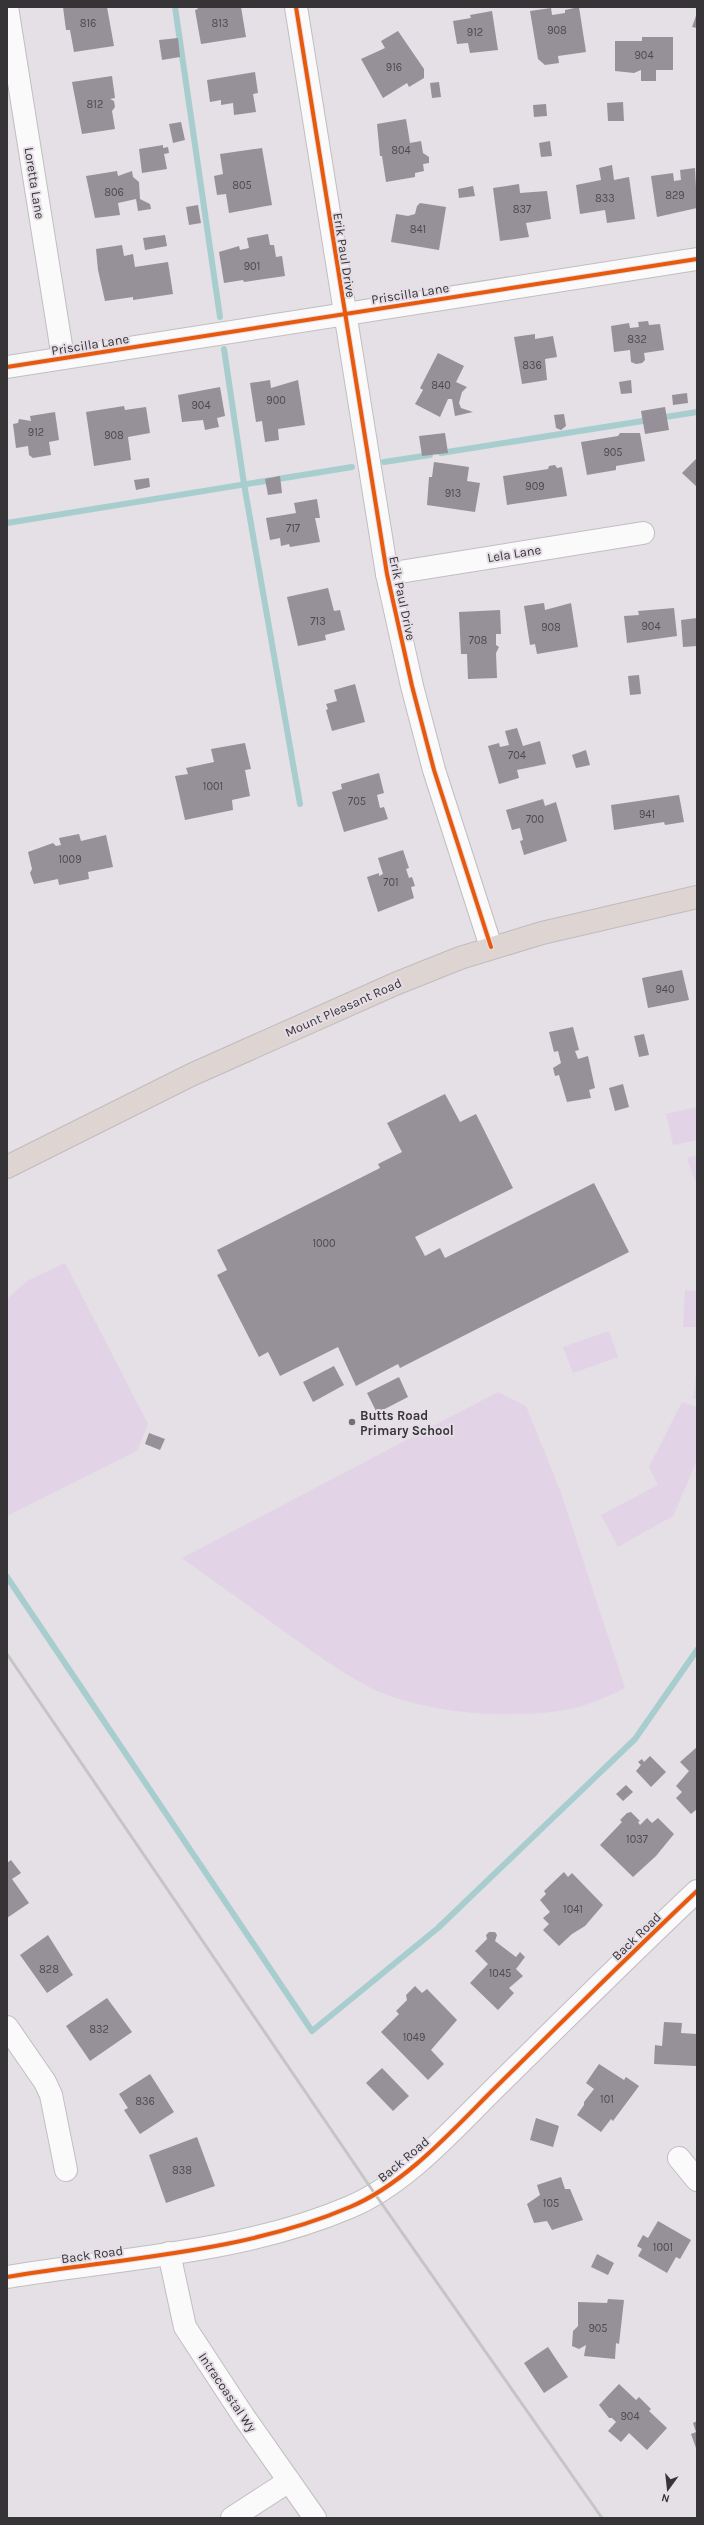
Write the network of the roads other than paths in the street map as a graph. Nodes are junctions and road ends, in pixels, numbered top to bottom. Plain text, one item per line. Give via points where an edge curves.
1 (7, 7) edge
2 (296, 7) edge
3 (697, 259) edge
4 (345, 314) junction
5 (63, 358) junction
6 (7, 367) edge
7 (642, 533) dead end
8 (387, 574) junction
9 (697, 897) edge
10 (491, 947) junction
11 (7, 1167) edge
12 (697, 1890) edge
13 (7, 2027) edge
14 (679, 2158) dead end
15 (66, 2170) dead end
16 (697, 2180) edge
17 (169, 2253) junction
18 (7, 2277) edge
19 (289, 2481) junction
20 (232, 2518) edge
21 (315, 2518) edge

1 - 5 street, Loretta Lane
2 - 4 street, Erik Paul Drive
3 - 4 street, Priscilla Lane
4 - 5 street, Priscilla Lane
4 - 8 street, Erik Paul Drive
5 - 6 street, Priscilla Lane
7 - 8 street, Lela Lane
8 - 10 street, Erik Paul Drive via 434,770
9 - 10 highway, Mount Pleasant Road via 625,912
10 - 11 highway, Mount Pleasant Road via 395,984 191,1075
12 - 17 street, Back Road via 444,2138 386,2188 351,2207 306,2223 244,2240
13 - 15 street via 51,2095
14 - 16 street
17 - 18 street, Back Road
17 - 19 street, Intracoastal Wy via 185,2327
19 - 20 street
19 - 21 street, Intracoastal Wy

